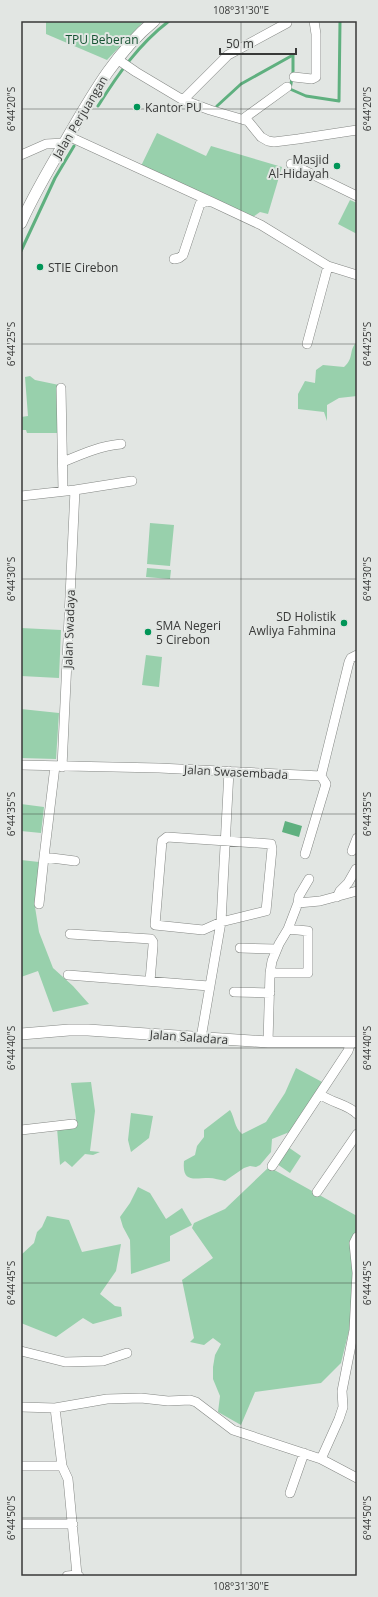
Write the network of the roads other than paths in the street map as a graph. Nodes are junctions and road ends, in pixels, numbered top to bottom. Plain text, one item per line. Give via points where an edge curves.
1 (154, 21) edge
2 (314, 21) edge
3 (287, 23) dead end
4 (119, 60) junction
5 (294, 77) dead end
6 (287, 87) dead end
7 (182, 100) junction
8 (243, 119) junction
9 (357, 130) edge
10 (66, 140) junction
11 (21, 155) edge
12 (291, 164) dead end
13 (357, 196) edge
14 (212, 202) junction
15 (25, 206) edge
16 (21, 223) edge
17 (174, 258) dead end
18 (328, 266) junction
19 (357, 275) edge
20 (307, 344) dead end
21 (61, 388) dead end
22 (121, 444) dead end
23 (63, 462) junction
24 (132, 481) dead end
25 (75, 490) junction
26 (63, 491) junction
27 (21, 496) edge
28 (357, 656) edge
29 (21, 764) edge
30 (59, 766) junction
31 (230, 771) junction
32 (322, 776) junction
33 (357, 838) edge
34 (225, 840) junction
35 (352, 851) dead end
36 (305, 854) dead end
37 (44, 857) junction
38 (75, 861) dead end
39 (356, 869) dead end
40 (309, 879) dead end
41 (357, 891) edge
42 (337, 897) junction
43 (39, 904) dead end
44 (298, 904) junction
45 (221, 922) junction
46 (288, 929) junction
47 (70, 934) dead end
48 (240, 948) dead end
49 (276, 949) junction
50 (270, 973) junction
51 (68, 975) dead end
52 (150, 981) junction
53 (209, 986) junction
54 (234, 992) dead end
55 (270, 993) junction
56 (21, 1034) edge
57 (201, 1038) junction
58 (268, 1042) junction
59 (354, 1042) edge
60 (320, 1094) junction
61 (357, 1114) edge
62 (73, 1124) dead end
63 (21, 1130) edge
64 (357, 1134) edge
65 (272, 1166) dead end
66 (317, 1192) dead end
67 (357, 1237) edge
68 (21, 1352) edge
69 (127, 1353) dead end
70 (21, 1407) edge
71 (54, 1408) junction
72 (304, 1453) junction
73 (321, 1459) junction
74 (21, 1466) edge
75 (62, 1466) junction
76 (357, 1478) edge
77 (290, 1493) dead end
78 (21, 1524) edge
79 (73, 1524) junction
80 (78, 1575) edge
81 (67, 1576) edge

1 - 4 street, Jalan Perjuangan via 130,42
2 - 5 street via 316,77
3 - 7 street via 228,55
4 - 7 street
4 - 10 street, Jalan Perjuangan via 95,90
6 - 8 street
7 - 8 street
8 - 9 street via 251,123 261,137 274,142
10 - 11 street via 46,144
10 - 14 street via 80,141
10 - 15 street, Jalan Perjuangan
12 - 13 street
14 - 17 street via 200,204 183,255
14 - 18 street via 262,222
15 - 16 street, Jalan Perjuangan
18 - 19 street
18 - 20 street
21 - 23 street
22 - 23 street via 89,451
23 - 26 street
24 - 25 street
25 - 26 street
25 - 30 street, Jalan Swadaya
26 - 27 street
28 - 32 street via 350,658 348,662
29 - 30 street, Jalan Swasembada
30 - 31 street, Jalan Swasembada
30 - 37 street, Jalan Swadaya
31 - 32 street, Jalan Swasembada
31 - 34 street
32 - 36 street via 326,784
33 - 35 street
34 - 45 street
34 - 45 street via 268,843 272,849 266,911
34 - 45 street via 164,838 155,923 158,926 203,930
37 - 38 street
37 - 43 street, Jalan Swadaya
39 - 42 street
40 - 44 street
41 - 42 street
42 - 44 street
44 - 46 street
45 - 53 street
46 - 49 street
46 - 50 street via 308,931 308,973
47 - 52 street via 151,939 153,946
48 - 49 street
49 - 50 street
50 - 55 street
51 - 52 street
52 - 53 street
53 - 57 street
54 - 55 street
55 - 58 street
56 - 57 street, Jalan Saladara via 88,1030
57 - 58 street, Jalan Saladara
58 - 59 street, Jalan Saladara
59 - 60 street
60 - 61 street via 325,1099
60 - 65 street
62 - 63 street
64 - 66 street
67 - 73 street via 354,1243 357,1273 354,1330 342,1391 343,1409
68 - 69 street via 65,1362 102,1360
70 - 71 street
71 - 72 street via 107,1399 190,1400 233,1430
71 - 75 street
72 - 73 street
72 - 77 street
73 - 76 street
74 - 75 street
75 - 79 street via 68,1479
78 - 79 street
79 - 80 street
80 - 81 street

